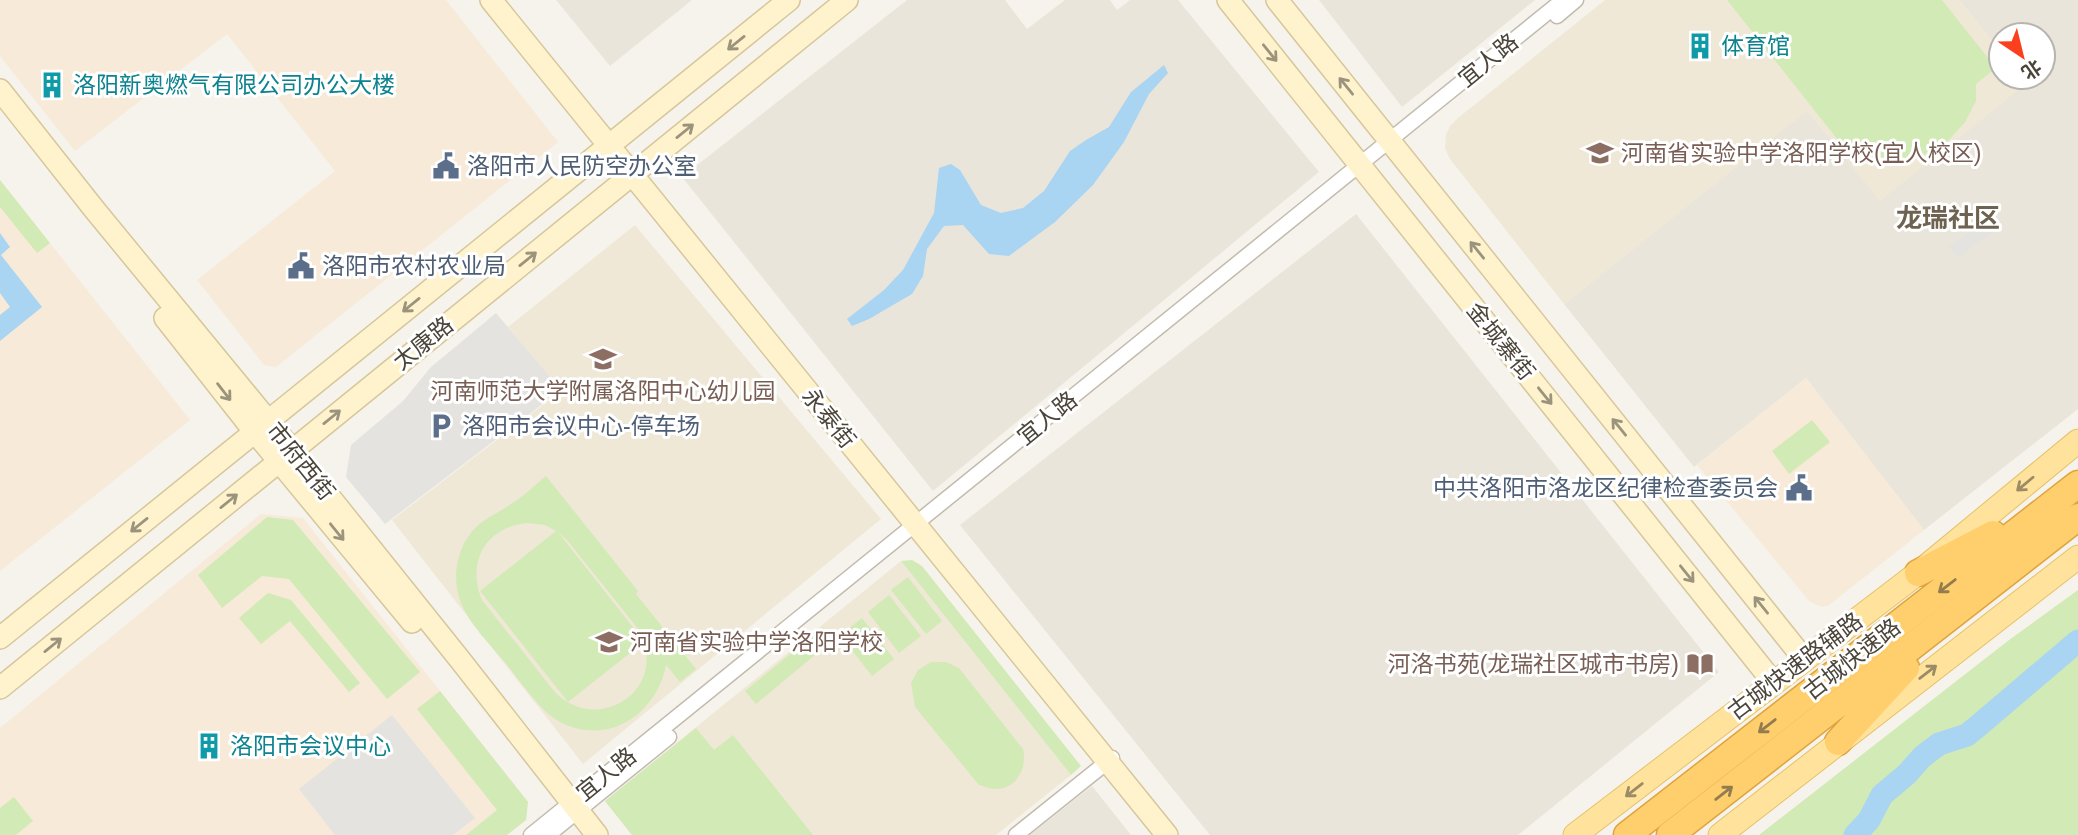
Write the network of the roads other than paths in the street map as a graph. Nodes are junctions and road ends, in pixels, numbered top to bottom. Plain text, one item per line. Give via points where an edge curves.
1 (491, 0) edge
2 (506, 0) edge
3 (789, 0) edge
4 (847, 0) edge
5 (1228, 0) edge
6 (1277, 0) edge
7 (1563, 0) edge
8 (1576, 0) edge
9 (0, 90) edge
10 (0, 107) edge
11 (613, 143) junction
12 (1392, 143) junction
13 (1362, 167) junction
14 (636, 171) junction
15 (261, 426) junction
16 (2078, 441) edge
17 (285, 455) junction
18 (2078, 484) edge
19 (2057, 500) junction
20 (922, 525) junction
21 (2072, 528) edge
22 (2078, 557) edge
23 (1918, 573) junction
24 (1958, 611) junction
25 (0, 638) edge
26 (1804, 659) junction
27 (1773, 682) junction
28 (0, 688) edge
29 (1838, 742) junction
30 (1110, 760) junction
31 (571, 816) edge
32 (531, 835) edge
33 (548, 835) edge
34 (597, 835) edge
35 (1016, 835) edge
36 (1167, 835) edge
37 (1175, 835) edge
38 (1575, 835) edge
39 (1627, 835) edge
40 (1670, 835) edge
41 (1720, 835) edge

1 - 11 main road, 永泰街
2 - 11 main road, 永泰街
3 -> 11 main road, 太康路
14 -> 4 main road, 太康路
5 -> 13 main road, 金城寨街
12 -> 6 main road, 金城寨街
7 - 12 street, 宜人路
8 - 12 street, 宜人路
9 - 15 main road, 市府西街
10 -> 15 main road, 市府西街
11 - 14 main road, 永泰街
11 -> 15 main road, 太康路
12 - 13 street, 宜人路
26 -> 12 main road, 金城寨街
13 - 20 street, 宜人路
13 -> 27 main road, 金城寨街
17 -> 14 main road, 太康路
14 - 20 main road, 永泰街
15 - 17 main road, 市府西街
15 -> 25 main road, 太康路
16 -> 23 main road, 古城快速路辅路
28 -> 17 main road, 太康路
17 - 31 main road, 市府西街 via 461,660
18 - 19 highway, 古城快速路
19 - 23 highway
19 -> 39 highway, 古城快速路
20 - 30 main road, 永泰街
20 - 31 street, 宜人路
21 - 24 highway, 古城快速路
29 -> 22 main road
23 - 26 main road, 古城快速路辅路
24 - 29 highway
40 -> 24 highway, 古城快速路
26 - 27 main road, 古城快速路辅路
27 -> 38 main road, 古城快速路辅路
29 - 41 main road
30 - 35 street
30 - 36 main road, 永泰街
30 - 37 main road, 永泰街
31 - 32 street, 宜人路
31 - 33 street, 宜人路
31 - 34 main road, 市府西街

